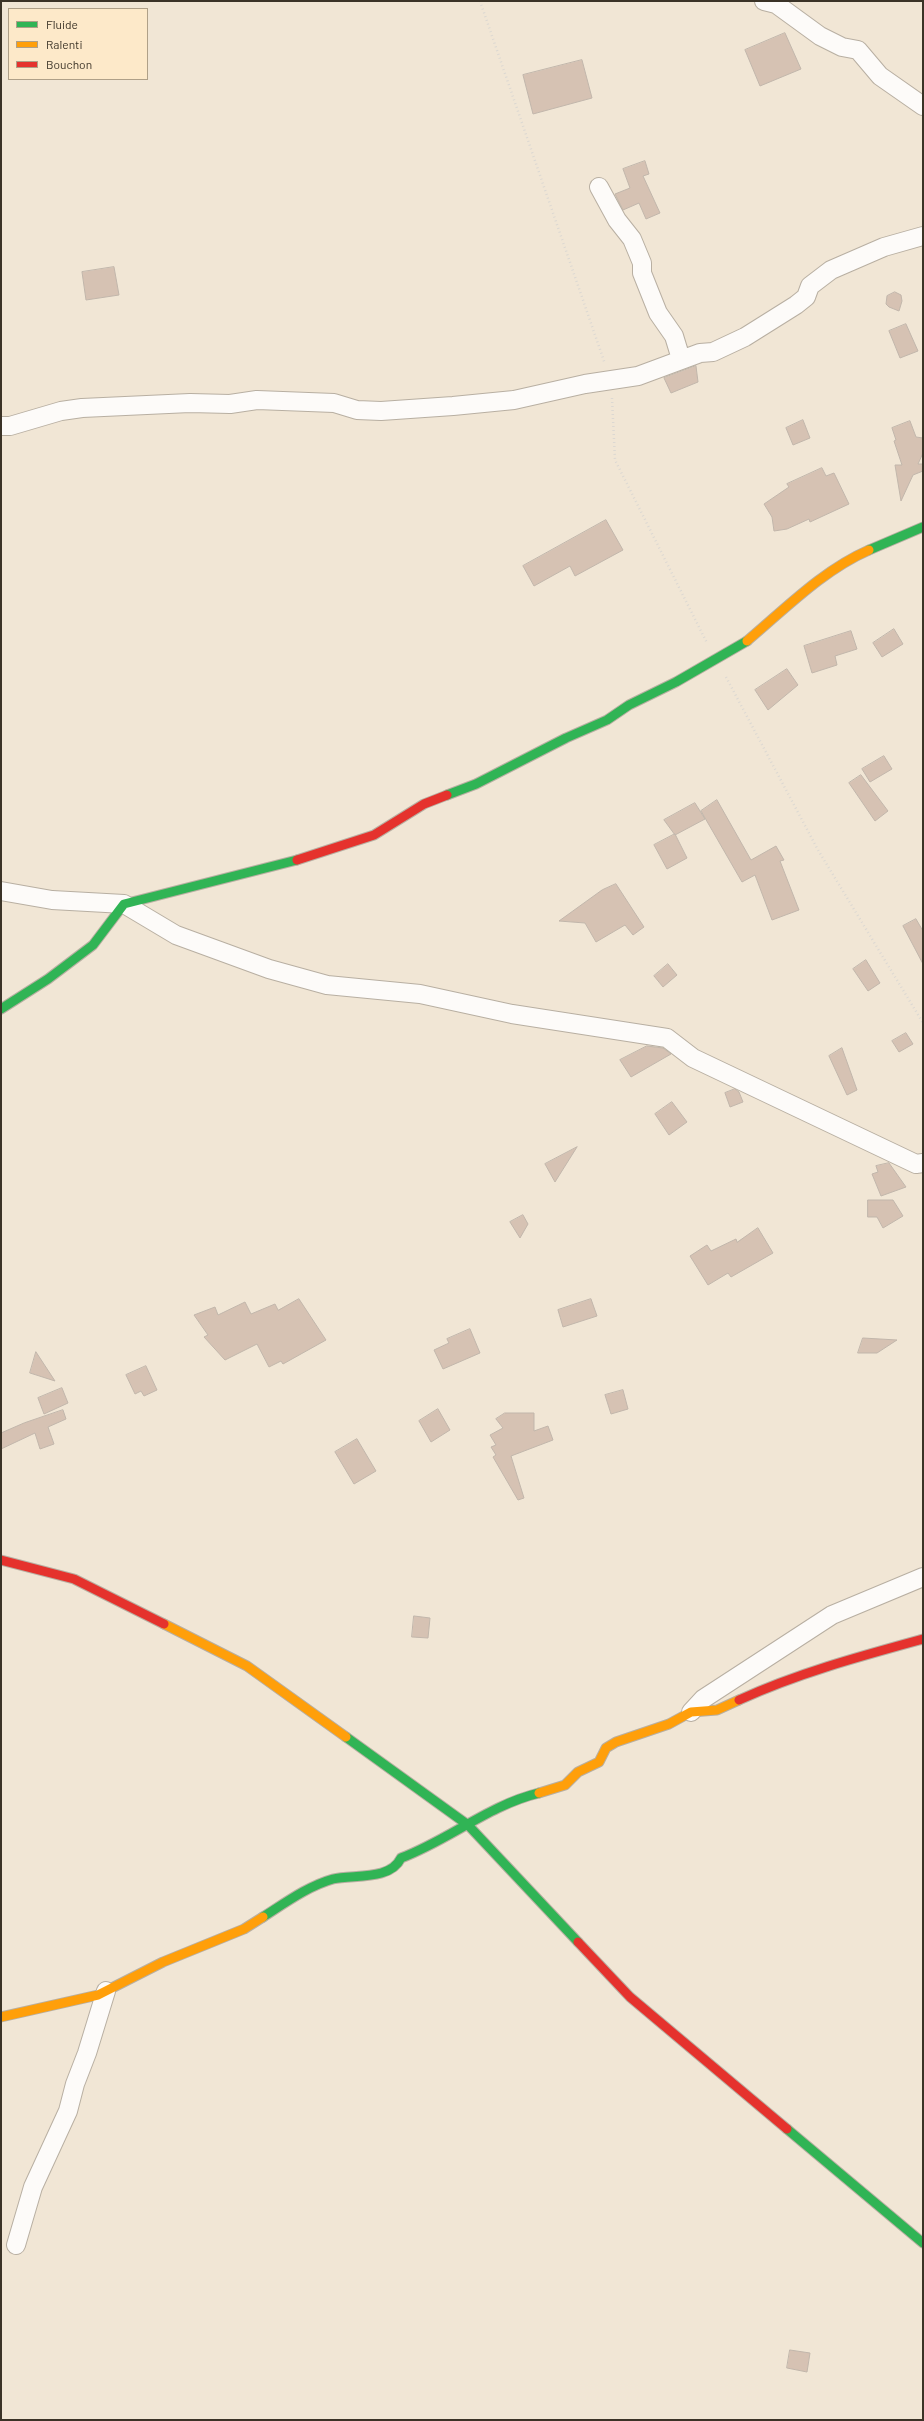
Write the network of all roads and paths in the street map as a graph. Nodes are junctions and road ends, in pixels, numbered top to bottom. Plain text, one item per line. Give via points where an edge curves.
1 (480, 1) edge
2 (764, 1) edge
3 (923, 106) edge
4 (599, 187) dead end
5 (923, 236) edge
6 (681, 359) junction
7 (611, 380) junction
8 (1, 426) edge
9 (923, 528) edge
10 (716, 659) junction
11 (1, 891) edge
12 (124, 904) junction
13 (1, 1009) edge
14 (923, 1023) edge
15 (923, 1163) edge
16 (1, 1560) edge
17 (923, 1577) edge
18 (923, 1639) edge
19 (691, 1712) junction
20 (468, 1825) junction
21 (106, 1991) junction
22 (1, 2017) edge
23 (923, 2243) edge
24 (16, 2245) dead end

1 - 7 path
2 - 3 street via 776,4 820,36 842,47 858,50 880,76
4 - 6 street via 617,220 632,239 658,314 674,336
5 - 6 street via 884,247 831,270 810,286 806,297 796,305 745,337 713,352
6 - 7 street via 638,376
7 - 8 street via 514,400 453,406 381,411 357,410 334,403 257,400 230,404 190,403 82,408
7 - 10 path via 615,460
9 - 10 street via 854,557 816,583 745,643
10 - 12 street via 606,720 476,784 424,804 374,835 310,857
10 - 14 path via 818,850
11 - 12 street via 52,900
12 - 13 street via 93,945 48,979
12 - 15 street via 176,935 269,969 327,985 420,994 512,1014 666,1038 693,1058 916,1164
16 - 20 street via 74,1579 247,1666
17 - 19 street via 832,1615 703,1699
18 - 19 street via 844,1660 772,1685 717,1710
19 - 20 street via 669,1724 606,1748 599,1762 578,1772 565,1785 505,1804
20 - 21 street via 369,1877 334,1879 301,1893 237,1933 163,1962
20 - 23 street via 630,1997
21 - 22 street via 62,2005
21 - 24 street via 68,2111 33,2187

